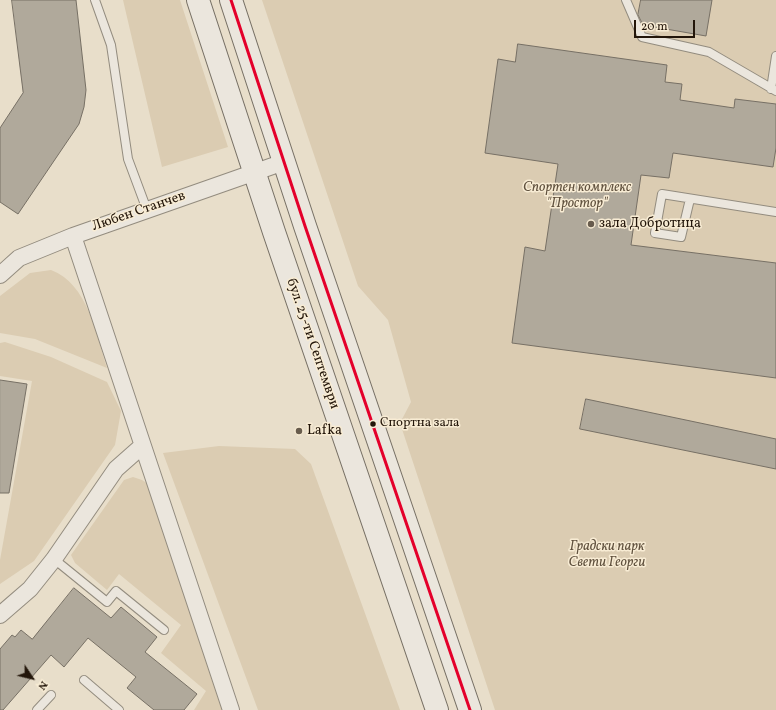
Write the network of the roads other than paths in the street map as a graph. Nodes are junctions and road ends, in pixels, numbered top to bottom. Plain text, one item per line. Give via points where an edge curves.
1 (95, 0) edge
2 (198, 0) edge
3 (231, 0) edge
4 (626, 0) edge
5 (776, 56) edge
6 (773, 90) edge
7 (284, 162) junction
8 (254, 172) junction
9 (690, 199) junction
10 (147, 210) junction
11 (776, 212) edge
12 (73, 236) junction
13 (0, 275) edge
14 (142, 446) junction
15 (54, 559) junction
16 (0, 615) edge
17 (164, 630) dead end
18 (84, 680) dead end
19 (51, 695) dead end
20 (37, 710) edge
21 (119, 710) edge
22 (231, 710) edge
23 (437, 710) edge
24 (470, 710) edge

1 - 10 lane via 110,44 128,160
2 - 8 main road, бул. 25-ти Септември
3 - 7 main road
4 - 6 lane via 642,37 709,52
5 - 6 lane
7 - 8 street, Любен Станчев
7 - 24 main road
8 - 10 street, Любен Станчев
8 - 23 main road, бул. 25-ти Септември
9 - 9 lane via 681,237 656,233 662,194
9 - 11 lane
10 - 12 street, Любен Станчев
12 - 13 street, Любен Станчев via 19,258
12 - 14 street
14 - 15 street via 116,469
14 - 22 street
15 - 16 street via 30,589
15 - 17 lane via 107,602 116,591
18 - 21 lane
19 - 20 lane

